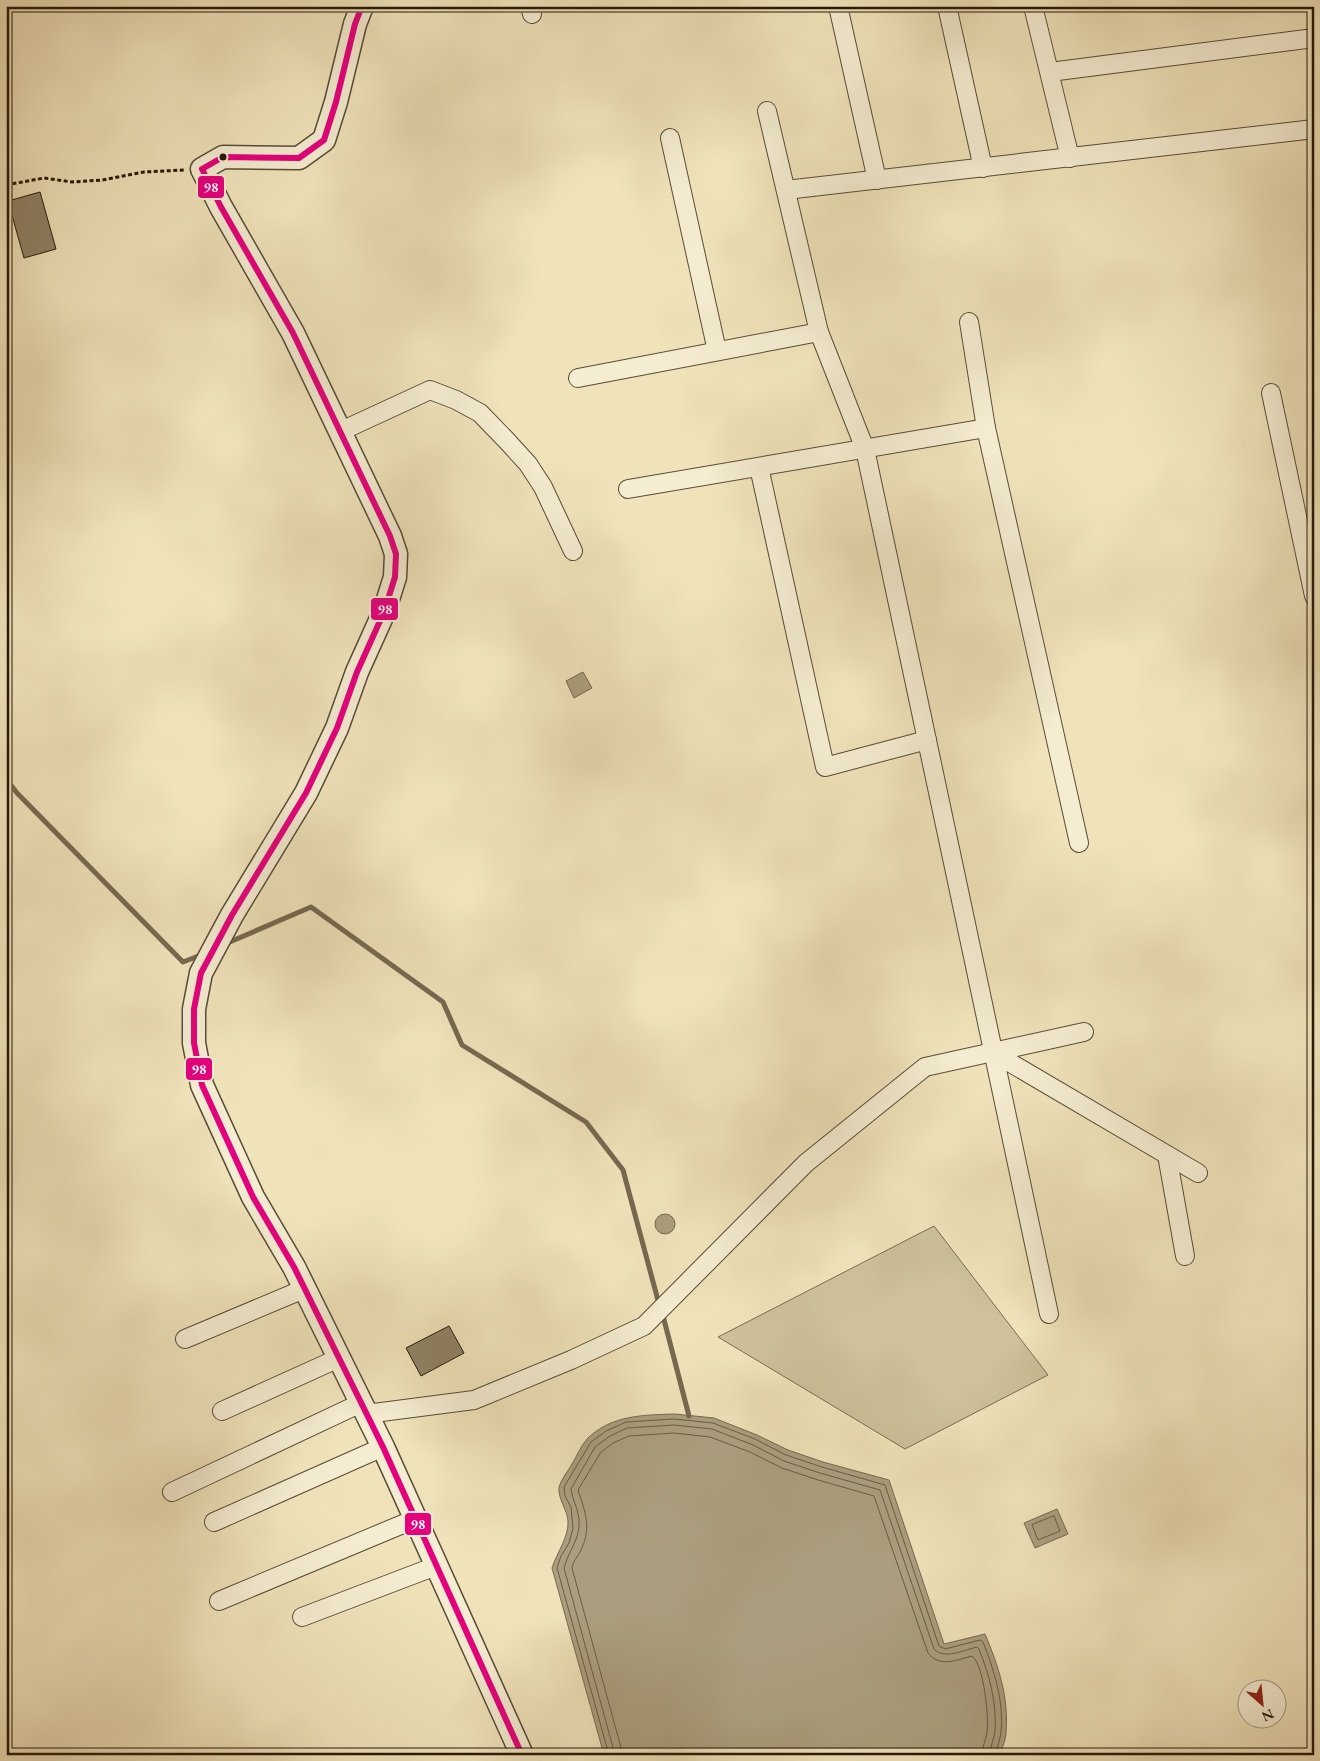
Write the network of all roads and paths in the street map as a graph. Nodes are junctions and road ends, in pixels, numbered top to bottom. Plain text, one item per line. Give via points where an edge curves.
1 (362, 6) edge
2 (838, 6) edge
3 (947, 6) edge
4 (1033, 6) edge
5 (1314, 38) edge
6 (1050, 72) junction
7 (767, 111) dead end
8 (1314, 130) edge
9 (670, 138) dead end
10 (1070, 158) junction
11 (983, 168) junction
12 (202, 169) junction
13 (877, 180) junction
14 (6, 185) edge
15 (786, 190) junction
16 (969, 322) dead end
17 (819, 332) junction
18 (717, 352) junction
19 (578, 378) dead end
20 (1271, 393) dead end
21 (986, 428) junction
22 (339, 432) junction
23 (865, 449) junction
24 (760, 467) junction
25 (628, 489) dead end
26 (1297, 515) junction
27 (1314, 520) edge
28 (573, 551) dead end
29 (1314, 596) edge
30 (927, 740) junction
31 (1079, 843) dead end
32 (1084, 1032) dead end
33 (992, 1052) junction
34 (1167, 1155) junction
35 (1198, 1173) dead end
36 (1185, 1256) dead end
37 (304, 1289) junction
38 (1049, 1314) dead end
39 (185, 1339) dead end
40 (339, 1358) junction
41 (364, 1409) junction
42 (222, 1411) dead end
43 (383, 1447) junction
44 (172, 1492) dead end
45 (415, 1519) junction
46 (214, 1522) dead end
47 (436, 1566) junction
48 (218, 1601) dead end
49 (302, 1617) dead end
50 (522, 1755) edge

1 - 12 street via 324,140 299,158 223,157
2 - 13 street
3 - 11 street
4 - 6 street
5 - 6 street
6 - 10 street
7 - 15 street
8 - 10 street
9 - 18 street
10 - 11 street
11 - 13 street
12 - 14 path via 144,172 72,182 44,178
12 - 22 street via 293,333
13 - 15 street
15 - 17 street
16 - 21 street
17 - 18 street
17 - 23 street
18 - 19 street
20 - 26 street
21 - 23 street
21 - 31 street
22 - 28 street via 430,390 456,400 480,413 528,464 543,487
22 - 37 street via 390,536 396,554 395,577 337,728 306,793 201,973 194,1009 194,1043 202,1085 253,1197
23 - 24 street
23 - 30 street
24 - 25 street
24 - 30 street via 825,767
26 - 27 street
26 - 29 street
30 - 33 street
32 - 33 street
33 - 34 street
33 - 38 street
33 - 41 street via 925,1067 806,1163 644,1326 474,1400
34 - 35 street
34 - 36 street
37 - 39 street
37 - 40 street
40 - 41 street
40 - 42 street
41 - 43 street
41 - 44 street
43 - 45 street
43 - 46 street
45 - 47 street
45 - 48 street
47 - 49 street
47 - 50 street

